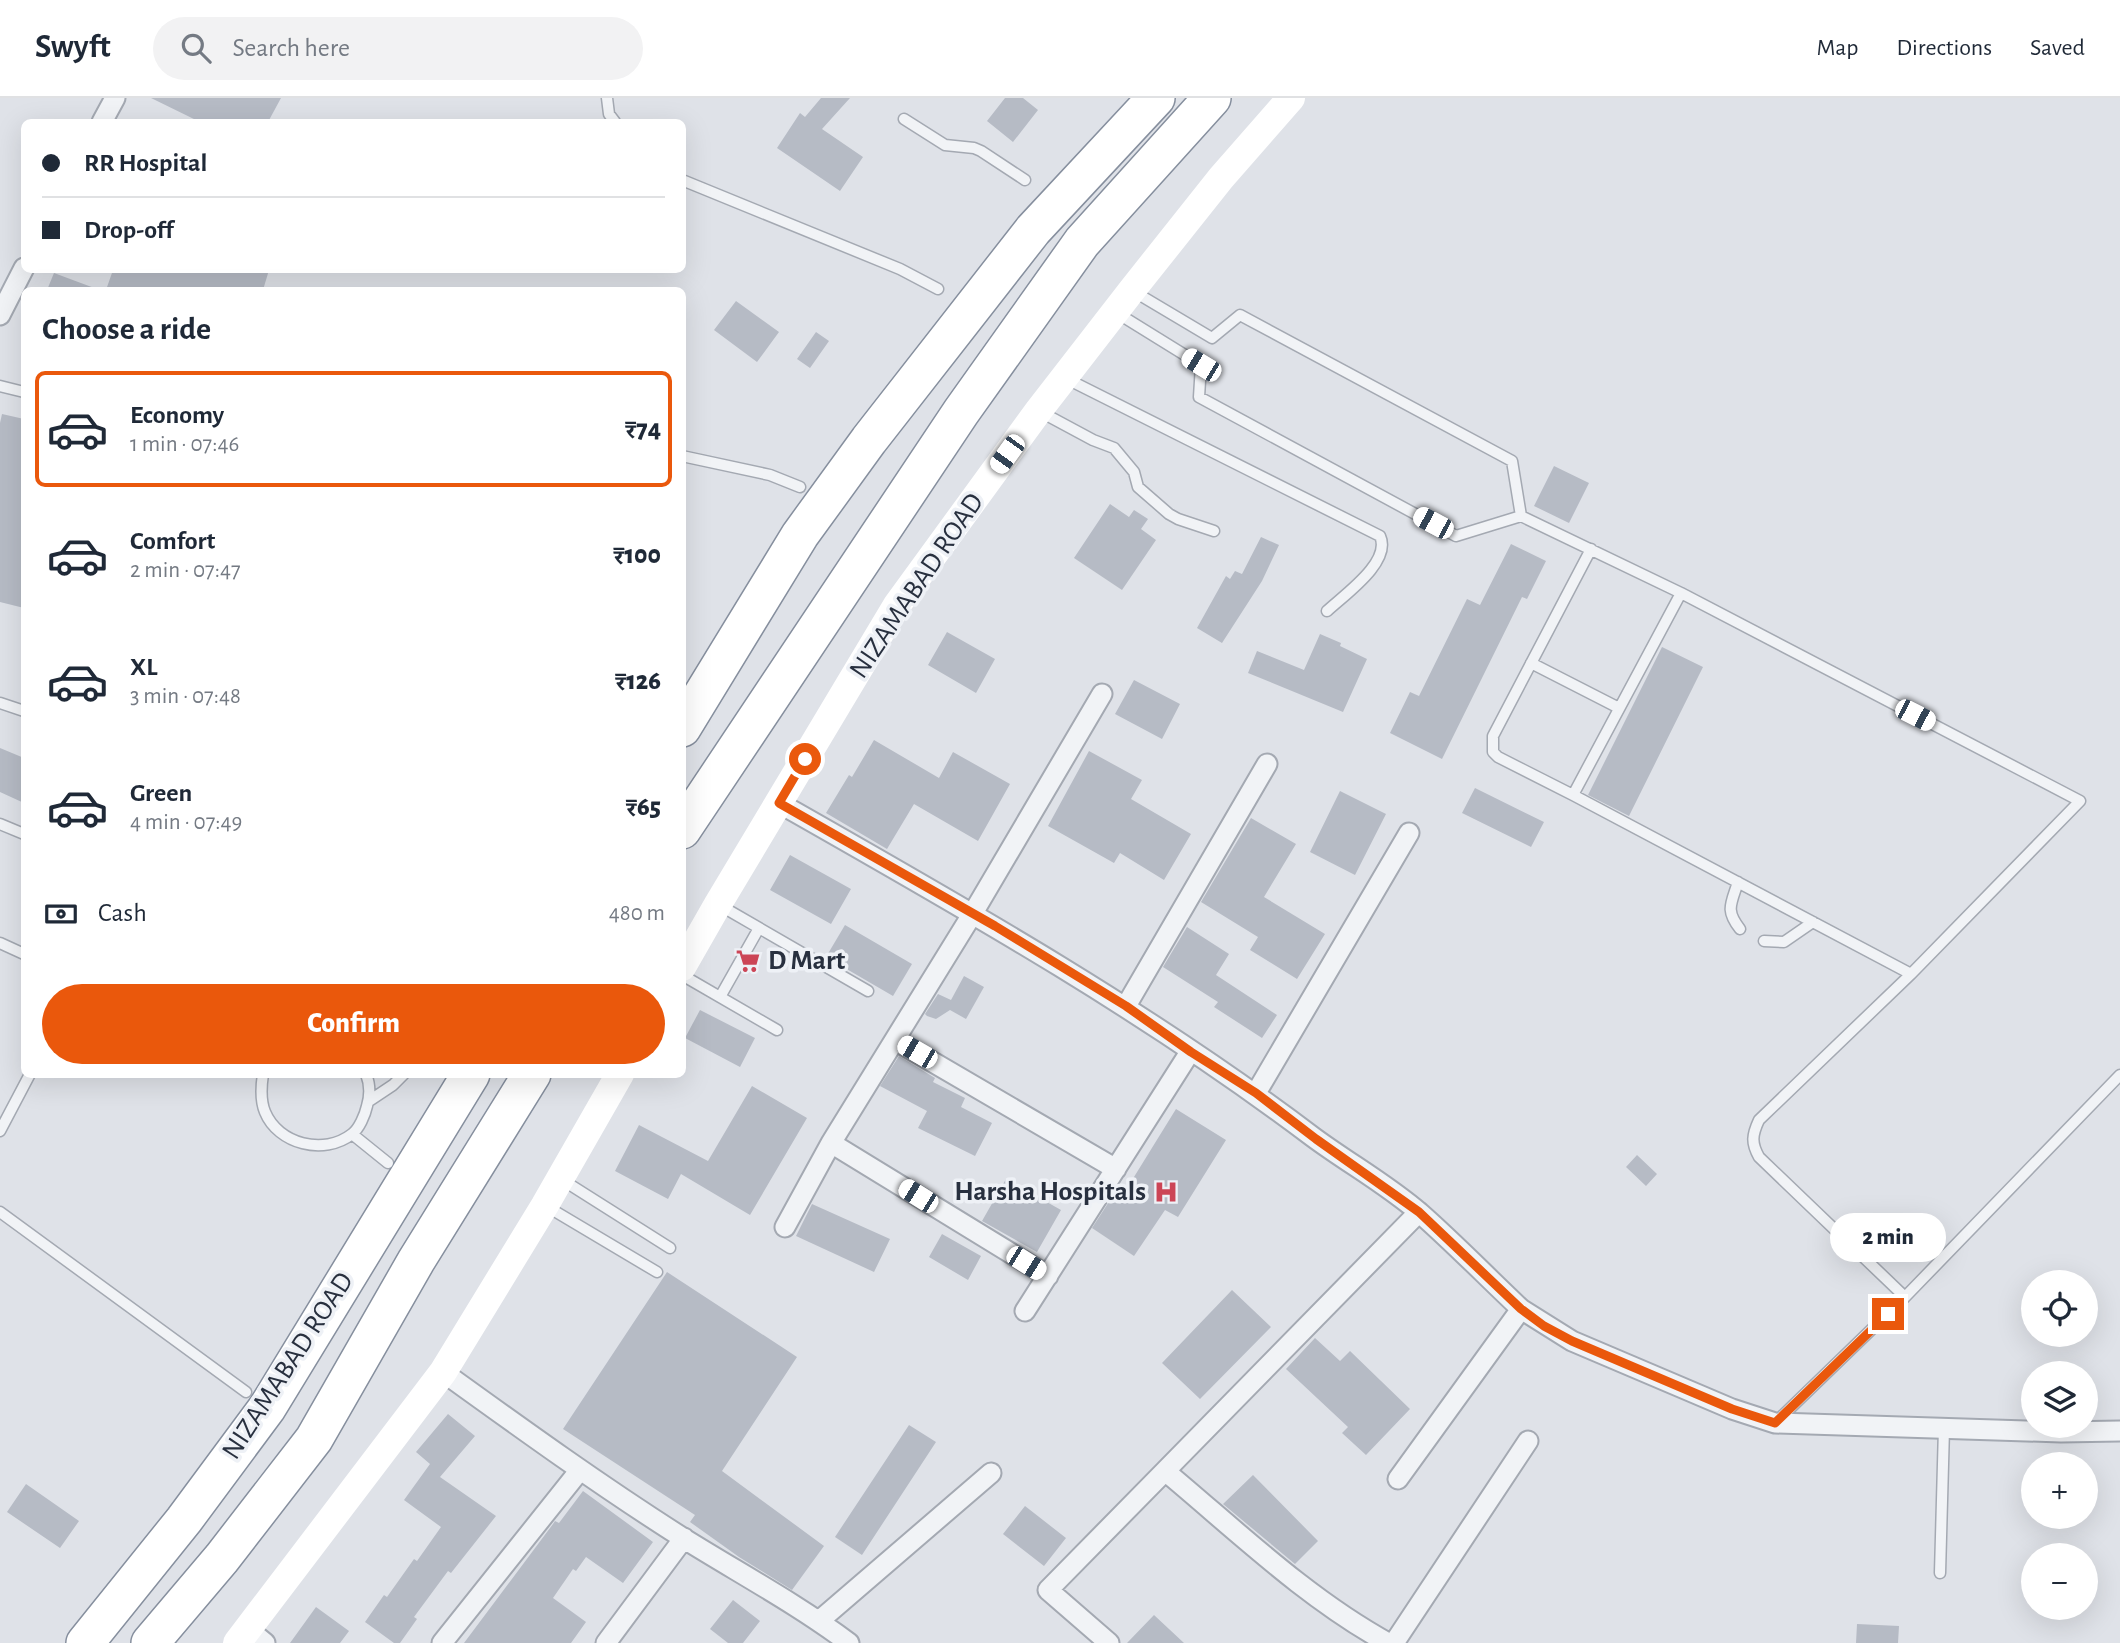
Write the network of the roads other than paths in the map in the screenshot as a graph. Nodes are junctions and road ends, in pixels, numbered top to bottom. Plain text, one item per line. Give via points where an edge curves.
1 (115, 98) edge
2 (607, 98) edge
3 (1156, 98) edge
4 (1212, 98) edge
5 (1290, 98) edge
6 (104, 119) edge
7 (613, 119) edge
8 (904, 119) dead end
9 (1025, 180) dead end
10 (686, 182) edge
11 (21, 273) edge
12 (938, 289) dead end
13 (1123, 301) junction
14 (0, 315) edge
15 (1064, 378) junction
16 (0, 386) edge
17 (21, 390) edge
18 (1039, 410) junction
19 (686, 457) edge
20 (800, 487) dead end
21 (1521, 516) junction
22 (1214, 531) dead end
23 (1591, 548) junction
24 (1681, 593) junction
25 (1327, 611) dead end
26 (1531, 663) junction
27 (1102, 694) dead end
28 (0, 703) edge
29 (1619, 708) junction
30 (21, 710) edge
31 (686, 721) edge
32 (1267, 764) dead end
33 (1573, 795) junction
34 (779, 803) junction
35 (0, 824) edge
36 (686, 824) edge
37 (21, 833) edge
38 (1409, 833) dead end
39 (1738, 882) junction
40 (718, 904) junction
41 (973, 913) junction
42 (1812, 922) junction
43 (759, 928) junction
44 (1740, 929) dead end
45 (1764, 940) dead end
46 (0, 943) edge
47 (21, 953) edge
48 (686, 960) edge
49 (1912, 974) junction
50 (686, 977) edge
51 (869, 991) dead end
52 (720, 997) junction
53 (1126, 1006) junction
54 (777, 1030) dead end
55 (895, 1040) junction
56 (1191, 1052) junction
57 (2120, 1075) edge
58 (28, 1078) edge
59 (263, 1078) edge
60 (368, 1078) edge
61 (400, 1078) edge
62 (468, 1078) edge
63 (530, 1078) edge
64 (618, 1078) edge
65 (1256, 1093) junction
66 (369, 1101) junction
67 (0, 1132) edge
68 (352, 1134) junction
69 (831, 1143) junction
70 (388, 1163) dead end
71 (1116, 1169) junction
72 (560, 1179) junction
73 (545, 1205) junction
74 (0, 1212) edge
75 (1419, 1212) junction
76 (785, 1227) dead end
77 (670, 1248) dead end
78 (657, 1272) dead end
79 (1048, 1276) junction
80 (1905, 1297) junction
81 (1521, 1309) junction
82 (1025, 1311) dead end
83 (443, 1372) junction
84 (256, 1400) junction
85 (1775, 1423) junction
86 (1944, 1428) junction
87 (2120, 1431) edge
88 (244, 1438) junction
89 (314, 1439) junction
90 (1528, 1441) dead end
91 (291, 1469) junction
92 (580, 1470) junction
93 (1165, 1471) junction
94 (990, 1473) dead end
95 (1398, 1479) dead end
96 (684, 1538) junction
97 (1940, 1573) dead end
98 (819, 1621) junction
99 (250, 1639) edge
100 (85, 1643) edge
101 (150, 1643) edge
102 (442, 1643) edge
103 (606, 1643) edge
104 (849, 1643) edge
105 (1109, 1643) edge
106 (1388, 1643) edge
107 (1394, 1643) edge

1 - 6 street
2 - 7 lane
3 - 31 highway via 1032,230 869,440 800,535
4 - 36 highway via 1082,242 961,412
5 - 13 main road, NIZAMABAD ROAD
8 - 9 lane via 945,145 974,148
10 - 12 lane via 900,269
11 - 14 street
13 - 15 main road, NIZAMABAD ROAD
13 - 21 lane via 1201,365 1199,397 1456,536
13 - 21 lane via 1212,338 1240,315 1512,461
15 - 18 main road, NIZAMABAD ROAD
15 - 25 lane via 1380,536 1384,547 1378,563
16 - 17 lane
18 - 22 lane via 1114,448 1134,472 1138,487 1169,514
18 - 34 main road, NIZAMABAD ROAD via 897,605
19 - 20 lane via 770,475
21 - 23 lane
23 - 24 lane
23 - 26 lane
24 - 29 lane
24 - 49 lane via 2080,801
26 - 29 lane
26 - 33 lane via 1493,736 1493,752
27 - 41 street
28 - 30 lane
29 - 33 lane
32 - 53 street
33 - 39 lane
34 - 40 main road, NIZAMABAD ROAD
34 - 41 street
35 - 37 lane
38 - 65 street
39 - 42 lane
39 - 44 lane via 1729,907 1730,917
40 - 43 lane
40 - 48 main road, NIZAMABAD ROAD
41 - 53 street
41 - 55 street
42 - 45 lane via 1784,942
42 - 49 lane
43 - 51 lane
43 - 52 lane
46 - 47 lane
49 - 80 lane via 1759,1120 1753,1133 1759,1157
50 - 52 lane
52 - 54 lane
53 - 56 street
55 - 69 street
55 - 71 street
56 - 65 street
56 - 71 street
57 - 80 lane
58 - 67 lane
59 - 68 lane via 264,1112 291,1140 310,1145
60 - 66 lane
61 - 66 lane
62 - 84 highway, NIZAMABAD ROAD
63 - 89 highway, NIZAMABAD ROAD via 416,1261
64 - 72 main road
65 - 75 street
66 - 68 lane
68 - 70 lane
69 - 76 street
69 - 79 street
71 - 79 street
72 - 73 main road
72 - 77 lane
73 - 78 lane
73 - 83 main road
74 - 84 lane
75 - 81 street
75 - 93 street
79 - 82 street
80 - 85 lane
81 - 85 street via 1572,1341
81 - 95 street
83 - 92 street
83 - 99 main road
84 - 88 highway, NIZAMABAD ROAD
84 - 89 highway
85 - 86 street
86 - 87 street
86 - 97 lane
88 - 91 highway
88 - 100 highway, NIZAMABAD ROAD
89 - 91 highway, NIZAMABAD ROAD
90 - 107 street
91 - 101 highway, NIZAMABAD ROAD
92 - 96 street
92 - 102 street
93 - 105 street via 1048,1590
93 - 106 street via 1313,1595
94 - 98 street
96 - 98 street
96 - 103 street
98 - 104 street

